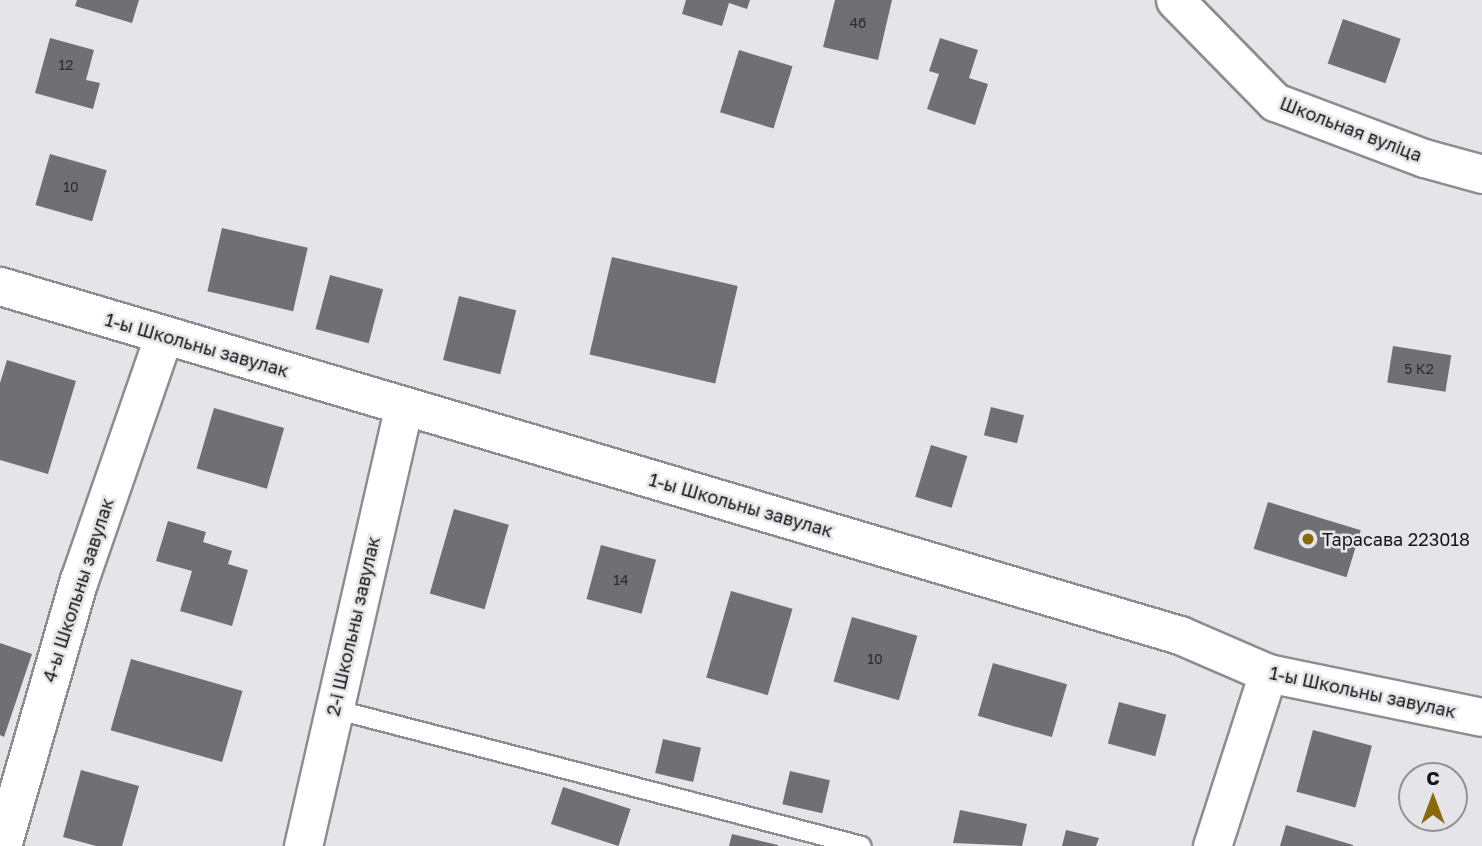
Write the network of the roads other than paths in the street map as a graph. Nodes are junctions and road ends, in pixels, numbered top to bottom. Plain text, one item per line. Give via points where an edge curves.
1 (1175, 0) edge
2 (1482, 174) edge
3 (0, 286) edge
4 (163, 337) junction
5 (404, 406) junction
6 (1268, 673) junction
7 (334, 709) junction
8 (1482, 717) edge
9 (2, 846) edge
10 (303, 846) edge
11 (862, 846) edge
12 (1212, 846) edge

1 - 2 street, Школьная вуліца via 1275,102 1424,158
3 - 4 street, 1-ы Школьны завулак
4 - 5 street, 1-ы Школьны завулак
4 - 9 street, 4-ы Школьны завулак via 79,580
5 - 6 street, 1-ы Школьны завулак via 1180,635
5 - 7 street, 2-і Школьны завулак
6 - 8 street, 1-ы Школьны завулак
6 - 12 street
7 - 10 street, 2-і Школьны завулак
7 - 11 lane

